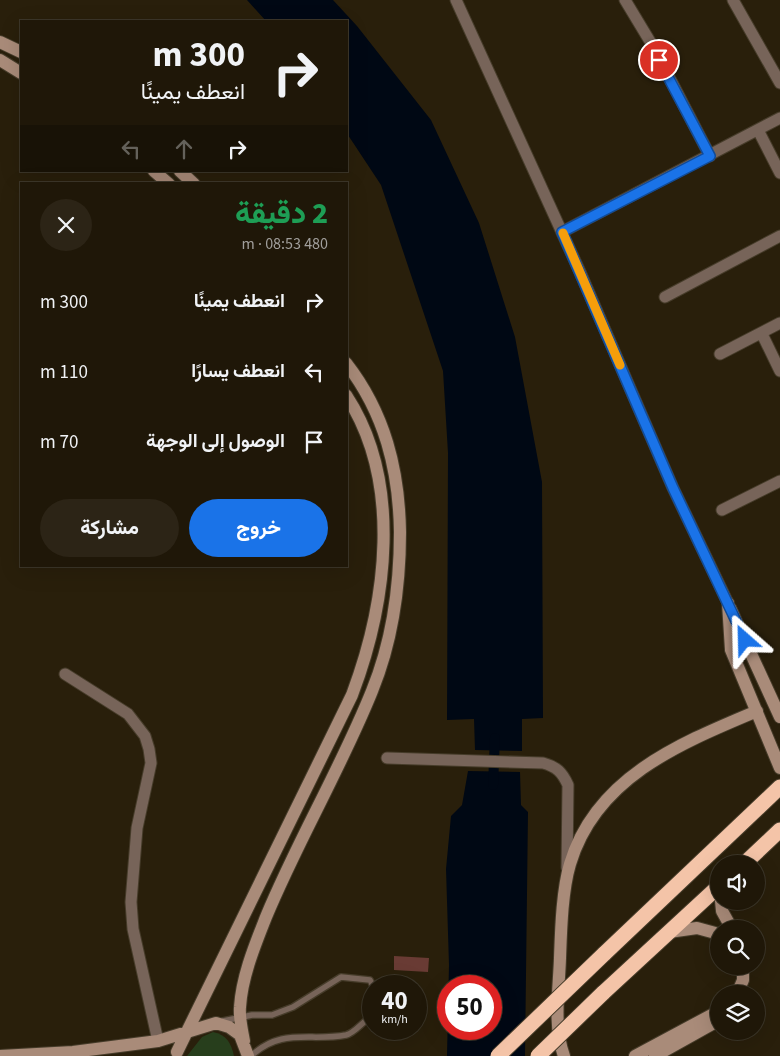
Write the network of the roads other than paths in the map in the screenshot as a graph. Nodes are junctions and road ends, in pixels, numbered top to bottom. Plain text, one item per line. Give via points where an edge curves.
1 (456, 0) edge
2 (625, 0) edge
3 (734, 0) edge
4 (0, 40) edge
5 (19, 51) edge
6 (0, 60) edge
7 (20, 72) edge
8 (780, 83) edge
9 (780, 118) edge
10 (758, 130) junction
11 (710, 156) junction
12 (155, 172) edge
13 (181, 172) edge
14 (780, 173) edge
15 (167, 182) edge
16 (192, 182) edge
17 (562, 232) junction
18 (780, 236) edge
19 (665, 297) dead end
20 (780, 323) edge
21 (762, 334) junction
22 (720, 354) dead end
23 (348, 366) edge
24 (780, 371) edge
25 (348, 398) edge
26 (780, 482) edge
27 (722, 510) dead end
28 (728, 604) junction
29 (65, 674) dead end
30 (757, 712) junction
31 (779, 713) edge
32 (388, 758) dead end
33 (779, 761) edge
34 (780, 784) edge
35 (780, 788) edge
36 (780, 830) edge
37 (754, 855) edge
38 (567, 878) junction
39 (710, 894) edge
40 (710, 932) edge
41 (665, 934) junction
42 (362, 979) edge
43 (710, 1016) edge
44 (241, 1018) junction
45 (216, 1023) junction
46 (362, 1024) edge
47 (710, 1026) edge
48 (203, 1027) junction
49 (188, 1032) junction
50 (244, 1040) junction
51 (158, 1041) junction
52 (175, 1054) edge
53 (0, 1056) edge
54 (250, 1056) edge
55 (498, 1056) edge
56 (538, 1056) edge
57 (564, 1056) edge
58 (635, 1056) edge
59 (655, 1056) edge

1 - 17 street
2 - 11 street
3 - 8 street
4 - 5 street
6 - 7 street
9 - 10 street
10 - 11 street
10 - 14 street
11 - 17 street
12 - 15 street
13 - 16 street
17 - 28 street via 673,488
18 - 19 street
20 - 21 street
21 - 22 street
21 - 24 street
23 - 44 street via 373,404 388,441 396,475 400,548 392,619 373,689 275,895 253,950 240,1008
25 - 49 street via 360,417 380,481 379,586 368,647 352,695
26 - 27 street
28 - 30 street via 731,650
28 - 31 street
29 - 51 street via 128,714 141,730 149,749 151,763 138,828 131,902 133,930
30 - 33 street
30 - 38 street via 663,754 619,787 588,825 575,850
32 - 38 street via 543,762 555,766 568,785 570,801
34 - 35 street
35 - 55 highway, bridge
36 - 37 highway
38 - 57 street via 558,1015
39 - 41 highway
40 - 41 street via 692,928
41 - 56 highway, bridge
42 - 44 lane via 341,977 293,1007 272,1015
43 - 58 street
44 - 45 lane
44 - 50 street
45 - 48 street
45 - 50 street via 229,1027
46 - 54 lane via 349,1035 293,1036 273,1040
47 - 59 street
48 - 49 street
48 - 52 street
49 - 51 street
49 - 52 street
50 - 54 street
51 - 53 street via 73,1052

